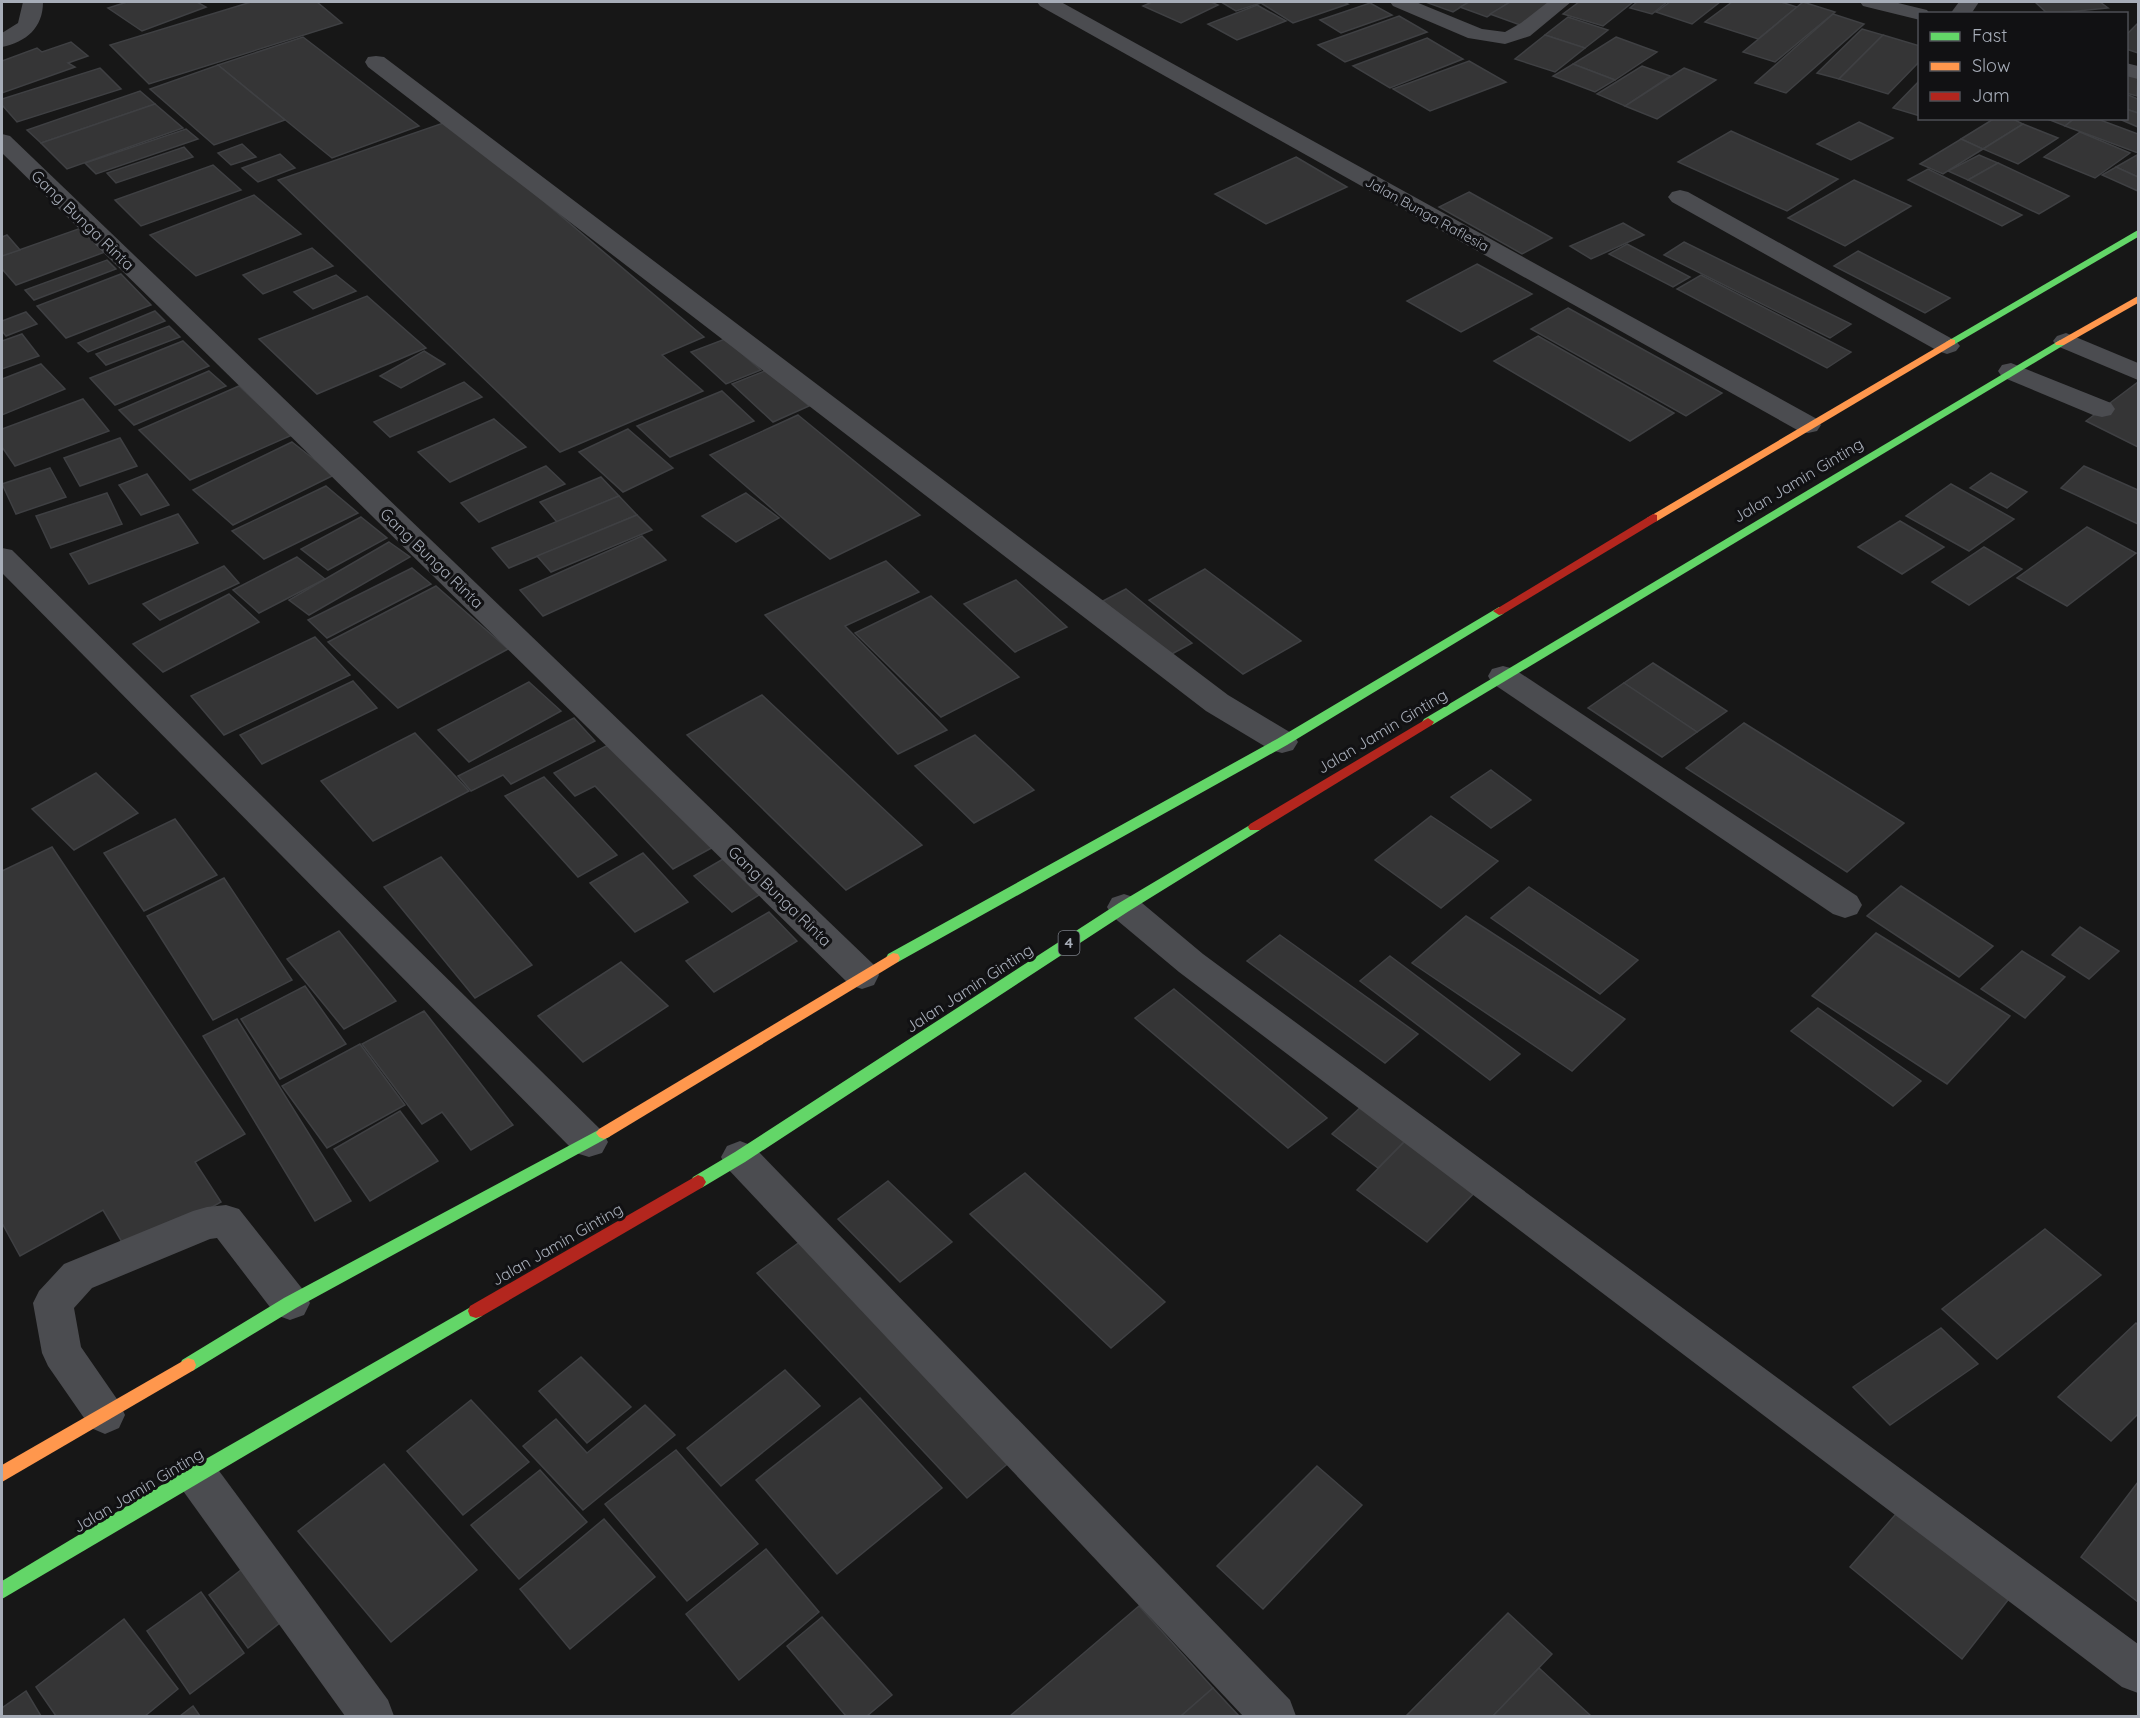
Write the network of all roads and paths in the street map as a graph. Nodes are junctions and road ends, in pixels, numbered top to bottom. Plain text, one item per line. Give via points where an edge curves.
1 (33, 2) edge
2 (1047, 2) edge
3 (1400, 2) edge
4 (1561, 2) edge
5 (1870, 2) edge
6 (1918, 14) edge
7 (2, 41) edge
8 (376, 62) dead end
9 (2, 141) edge
10 (1680, 197) dead end
11 (2139, 232) edge
12 (2139, 299) edge
13 (2066, 341) junction
14 (1947, 346) junction
15 (2011, 371) junction
16 (2139, 372) edge
17 (2102, 409) dead end
18 (1808, 425) junction
19 (2, 557) edge
20 (1503, 676) junction
21 (1282, 742) junction
22 (1845, 905) dead end
23 (1124, 907) junction
24 (862, 975) junction
25 (590, 1142) junction
26 (740, 1157) junction
27 (290, 1303) junction
28 (105, 1415) junction
29 (2, 1474) edge
30 (196, 1474) junction
31 (2, 1591) edge
32 (2139, 1671) edge
33 (372, 1716) edge
34 (1275, 1716) edge

1 - 7 street via 30,24 23,32
2 - 18 street, Jalan Bunga Raflesia
3 - 4 street via 1479,36 1496,38 1516,36
5 - 6 street
8 - 21 street via 1217,703
9 - 24 street, Gang Bunga Rinta
10 - 14 street
11 - 14 highway
12 - 13 highway, Jalan Jamin Ginting / 4
13 - 15 highway, Jalan Jamin Ginting / 4
13 - 16 street
14 - 18 highway
15 - 17 street
15 - 20 highway, Jalan Jamin Ginting / 4
18 - 21 highway
19 - 25 street
20 - 22 street
20 - 23 highway, Jalan Jamin Ginting / 4
21 - 24 highway
23 - 26 highway, Jalan Jamin Ginting / 4
23 - 32 street via 1200,970
24 - 25 highway
25 - 27 highway
26 - 30 highway, Jalan Jamin Ginting / 4
26 - 34 street
27 - 28 highway
27 - 28 street via 226,1221 207,1223 78,1276 53,1303 62,1353
28 - 29 highway
30 - 31 highway, Jalan Jamin Ginting / 4
30 - 33 street

